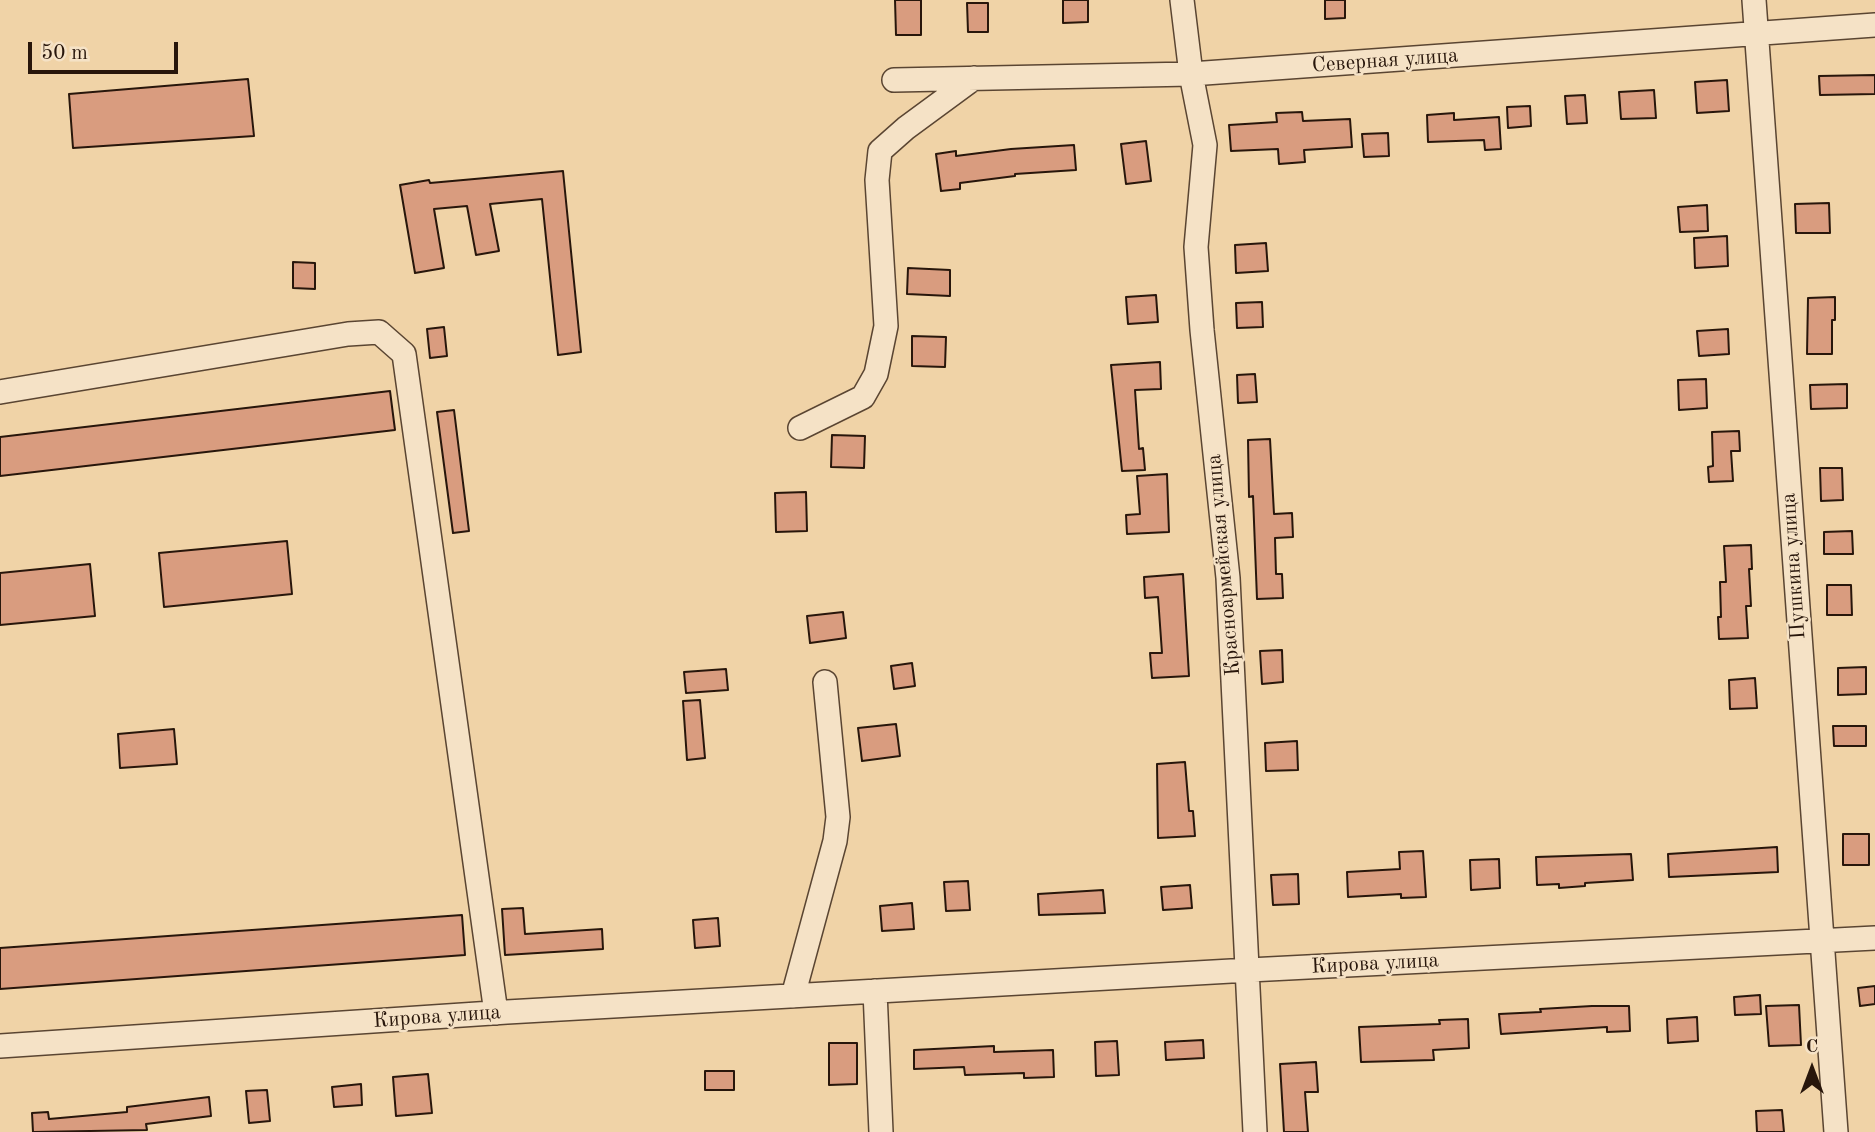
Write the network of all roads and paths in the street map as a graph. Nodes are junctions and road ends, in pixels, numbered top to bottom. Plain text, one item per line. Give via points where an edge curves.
1 (1182, 0) edge
2 (1754, 0) edge
3 (1875, 25) edge
4 (1755, 35) junction
5 (1191, 74) junction
6 (974, 78) junction
7 (894, 80) dead end
8 (0, 392) edge
9 (800, 428) dead end
10 (825, 682) dead end
11 (1875, 938) edge
12 (1822, 942) junction
13 (1249, 970) junction
14 (875, 991) junction
15 (793, 996) junction
16 (496, 1013) junction
17 (0, 1046) edge
18 (881, 1132) edge
19 (1255, 1132) edge
20 (1836, 1132) edge

1 - 5 street, Красноармейская улица
2 - 4 street, Пушкина улица
3 - 4 street, Северная улица
4 - 5 street, Северная улица
4 - 12 street, Пушкина улица
5 - 6 street, Северная улица
5 - 13 street, Красноармейская улица via 1205,145 1196,247 1228,578
6 - 7 street, Северная улица
6 - 9 street via 880,151 877,180 886,326 876,374 863,397
8 - 16 street via 348,334 379,332 404,354
10 - 15 street via 838,817
11 - 12 street, Кирова улица
12 - 13 street, Кирова улица
12 - 20 street, Пушкина улица
13 - 14 street, Кирова улица
13 - 19 street, Красноармейская улица
14 - 15 street, Кирова улица
14 - 18 street
15 - 16 street, Кирова улица
16 - 17 street, Кирова улица

